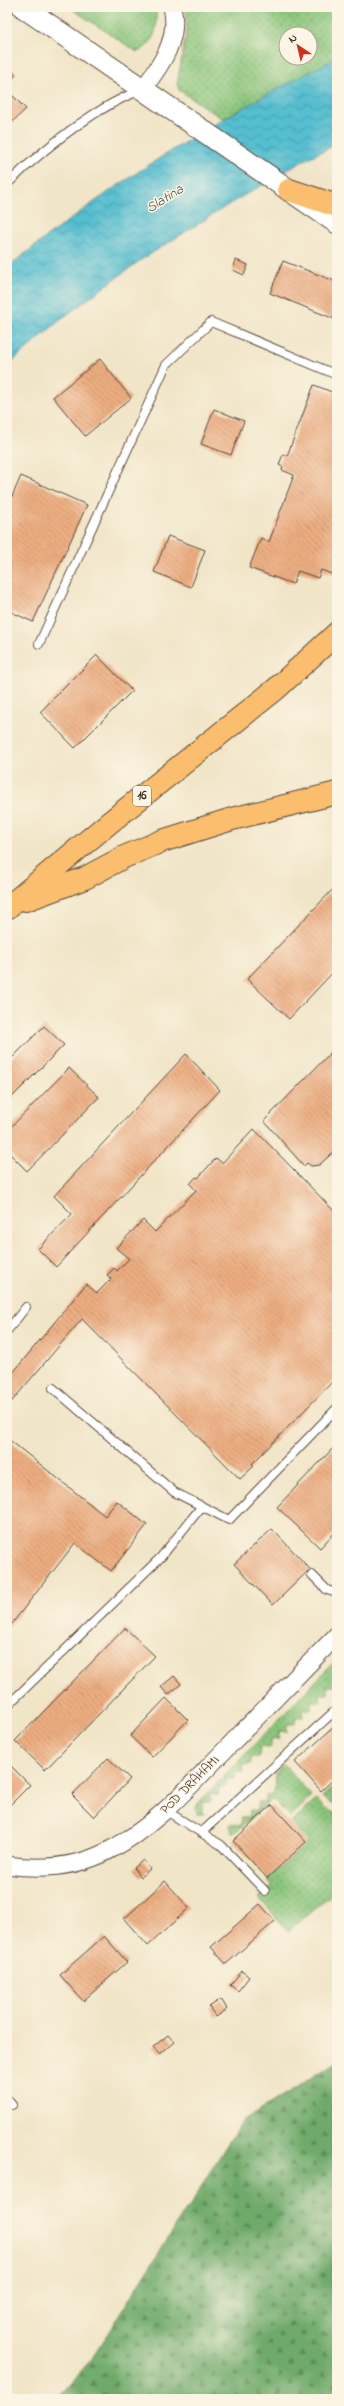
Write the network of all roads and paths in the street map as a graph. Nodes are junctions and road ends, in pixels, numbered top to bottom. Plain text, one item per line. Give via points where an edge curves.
1 (23, 7) edge
2 (172, 7) edge
3 (143, 89) junction
4 (7, 184) edge
5 (289, 190) junction
6 (337, 206) edge
7 (337, 223) edge
8 (337, 375) edge
9 (337, 633) edge
10 (39, 644) dead end
11 (337, 653) edge
12 (276, 689) junction
13 (337, 792) edge
14 (8, 907) edge
15 (26, 1307) dead end
16 (7, 1331) edge
17 (53, 1388) dead end
18 (337, 1408) edge
19 (202, 1506) junction
20 (312, 1575) dead end
21 (337, 1593) edge
22 (337, 1635) edge
23 (7, 1706) edge
24 (337, 1709) edge
25 (165, 1810) junction
26 (202, 1832) junction
27 (7, 1865) edge
28 (265, 1891) dead end

1 - 3 street
2 - 3 street via 175,24 169,50
3 - 4 lane via 124,97 44,149
3 - 5 street
5 - 6 main road
5 - 7 street
8 - 10 lane via 211,322 166,365
9 - 12 main road, 16
11 - 12 main road, 16
12 - 14 main road, 16
13 - 14 main road via 204,827 162,841 124,856 85,878
15 - 16 lane
17 - 19 lane via 174,1492
18 - 19 lane via 229,1520
19 - 23 lane via 161,1557
20 - 21 lane via 327,1590
22 - 25 street, POD DRÁHAMI
24 - 26 lane
25 - 26 lane
25 - 27 street, POD DRÁHAMI via 127,1841 86,1860 49,1867
26 - 28 lane via 231,1853

